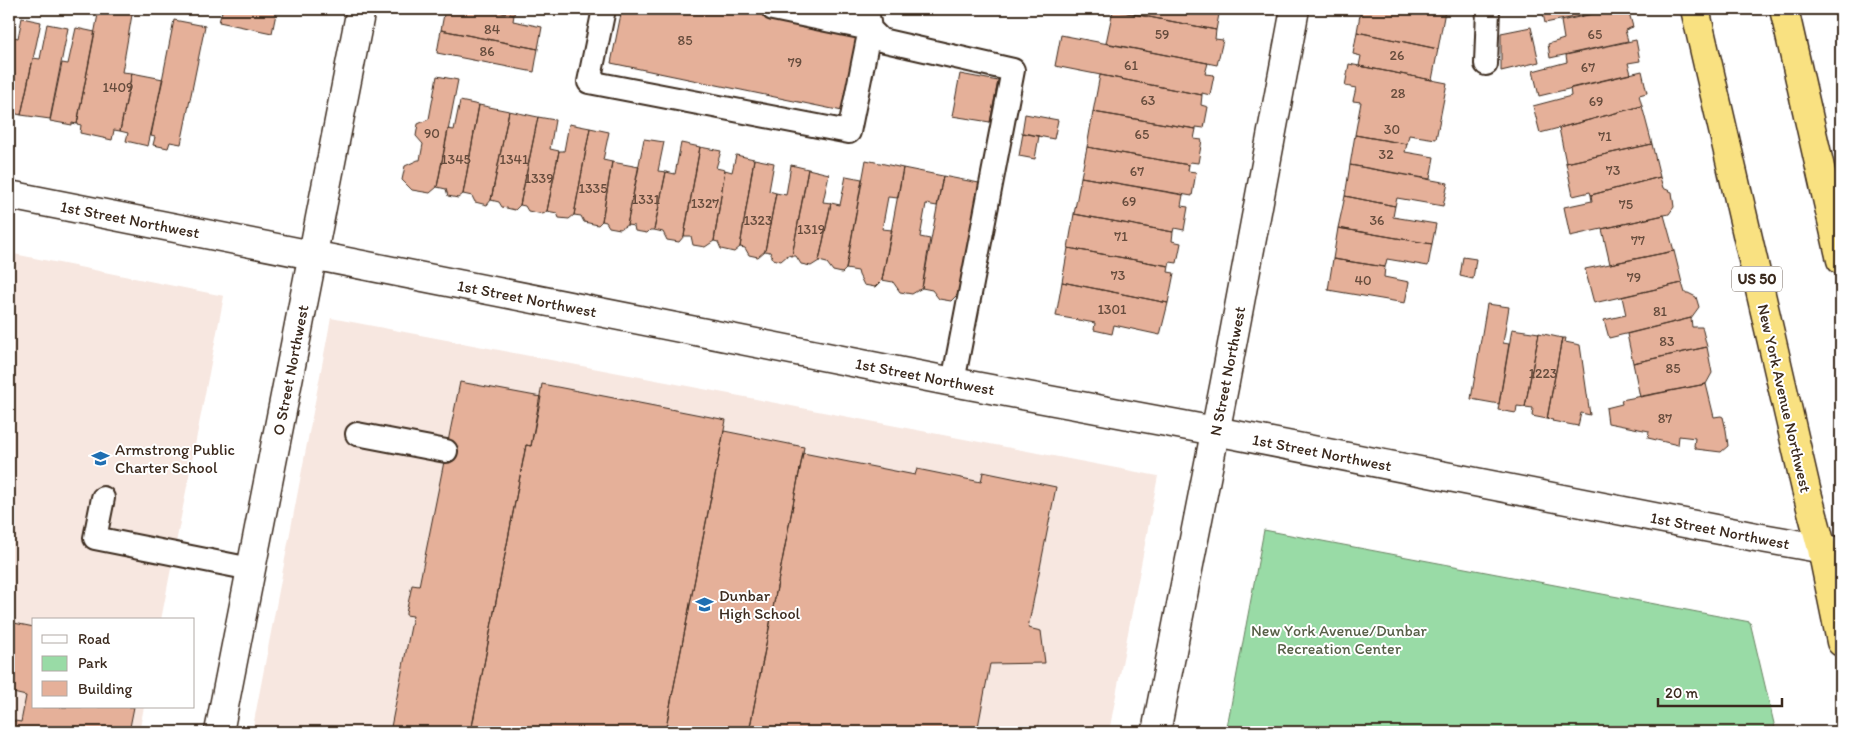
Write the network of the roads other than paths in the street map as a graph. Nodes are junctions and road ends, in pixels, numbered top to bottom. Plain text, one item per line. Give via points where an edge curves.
1 (361, 9) edge
2 (604, 9) edge
3 (774, 9) edge
4 (1295, 9) edge
5 (1488, 9) edge
6 (1695, 9) edge
7 (1784, 9) edge
8 (868, 19) edge
9 (1486, 64) dead end
10 (9, 195) edge
11 (313, 255) junction
12 (1841, 260) edge
13 (953, 382) junction
14 (1215, 431) junction
15 (357, 434) dead end
16 (446, 451) dead end
17 (103, 498) dead end
18 (1832, 550) edge
19 (251, 569) junction
20 (1841, 642) edge
21 (219, 732) edge
22 (1156, 732) edge

1 - 11 street, O Street Northwest
2 - 8 lane via 588,82 849,132
3 - 8 lane
4 - 14 street, N Street Northwest
5 - 9 lane
6 - 18 highway, New York Avenue Northwest / US 50 via 1806,489
7 - 12 highway
8 - 13 lane via 881,40 1013,70
10 - 11 street, 1st Street Northwest
11 - 13 street, 1st Street Northwest
11 - 19 street, O Street Northwest
13 - 14 street, 1st Street Northwest
14 - 18 street, 1st Street Northwest
14 - 22 street, N Street Northwest
15 - 16 lane
17 - 19 lane via 95,538
18 - 20 highway, New York Avenue Northwest / US 50
19 - 21 street, O Street Northwest

